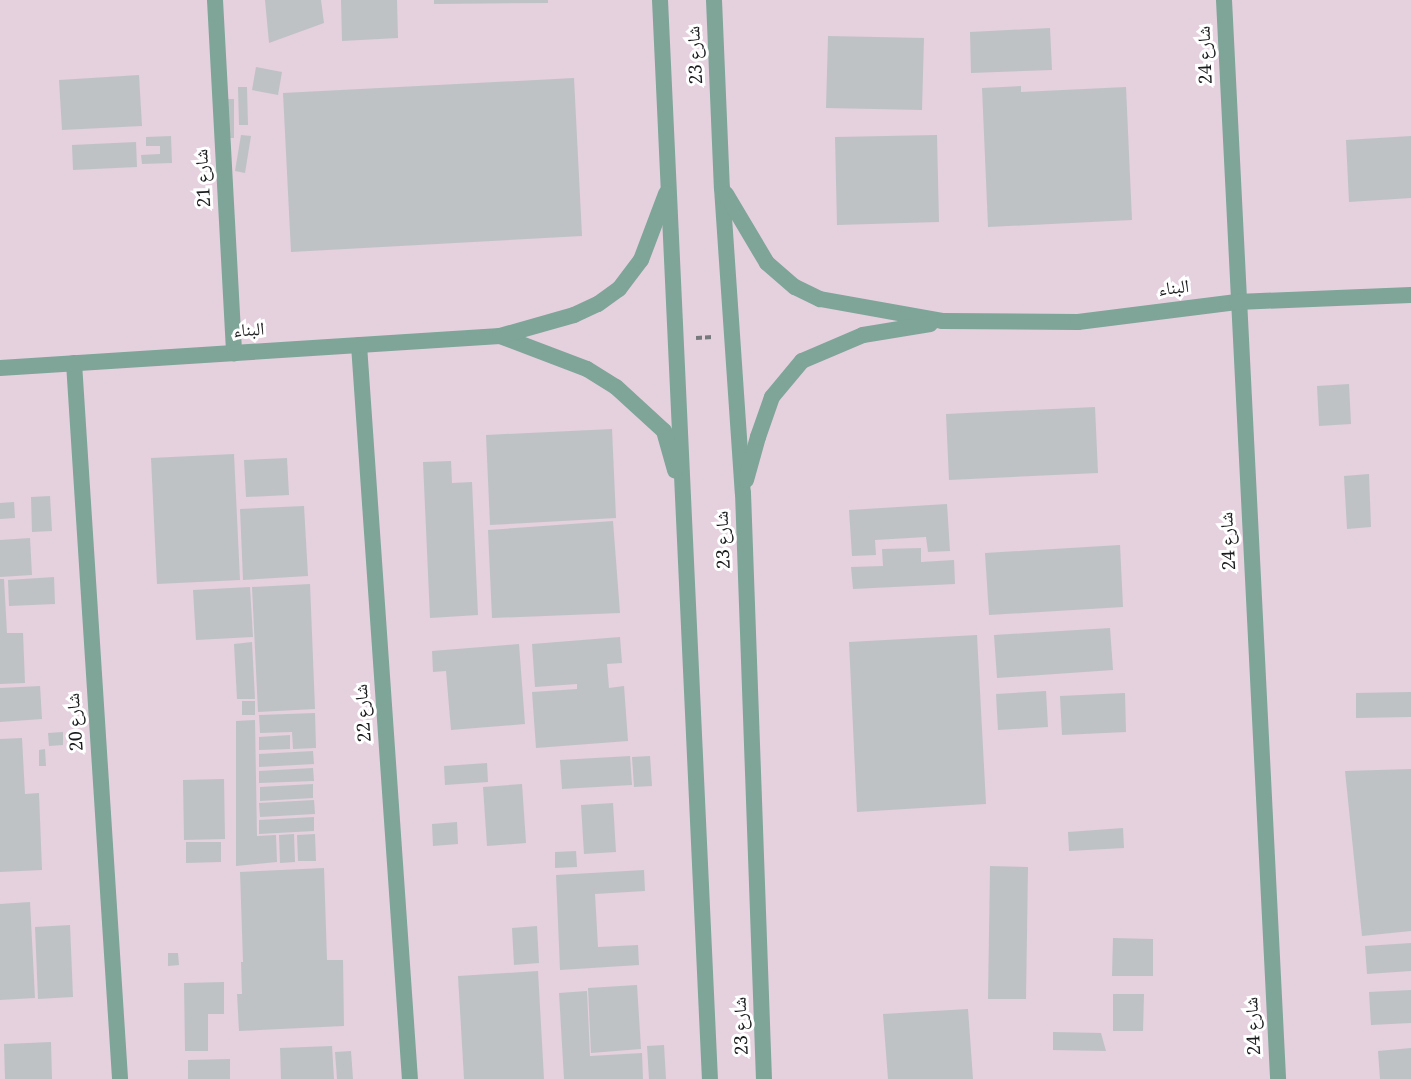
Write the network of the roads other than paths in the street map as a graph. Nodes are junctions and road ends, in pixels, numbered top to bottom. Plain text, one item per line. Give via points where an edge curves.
1 (215, 0) edge
2 (660, 0) edge
3 (714, 0) edge
4 (1224, 0) edge
5 (668, 188) junction
6 (722, 188) junction
7 (1411, 296) edge
8 (1237, 302) junction
9 (942, 321) junction
10 (500, 336) junction
11 (359, 345) junction
12 (234, 353) junction
13 (74, 363) junction
14 (0, 368) edge
15 (743, 493) junction
16 (683, 496) junction
17 (120, 1079) edge
18 (410, 1079) edge
19 (710, 1079) edge
20 (764, 1079) edge
21 (1278, 1079) edge

1 - 12 street, شارع 21
2 - 5 street, شارع 23
3 - 6 street, شارع 23
4 - 8 street, شارع 24
5 - 10 street, البناء via 641,260 619,289 574,315
5 - 16 street, شارع 23
6 - 9 street, البناء via 767,263 795,287 820,299
6 - 15 street, شارع 23
7 - 8 street, البناء
8 - 9 street, البناء via 1078,322
8 - 21 street, شارع 24
9 - 15 street, البناء via 863,335 802,361 772,397
10 - 11 street, البناء
10 - 16 street, البناء via 587,369 640,406 664,431
11 - 12 street, البناء
11 - 18 street, شارع 22
12 - 13 street, البناء
13 - 14 street, البناء
13 - 17 street, شارع 20
15 - 20 street, شارع 23
16 - 19 street, شارع 23

